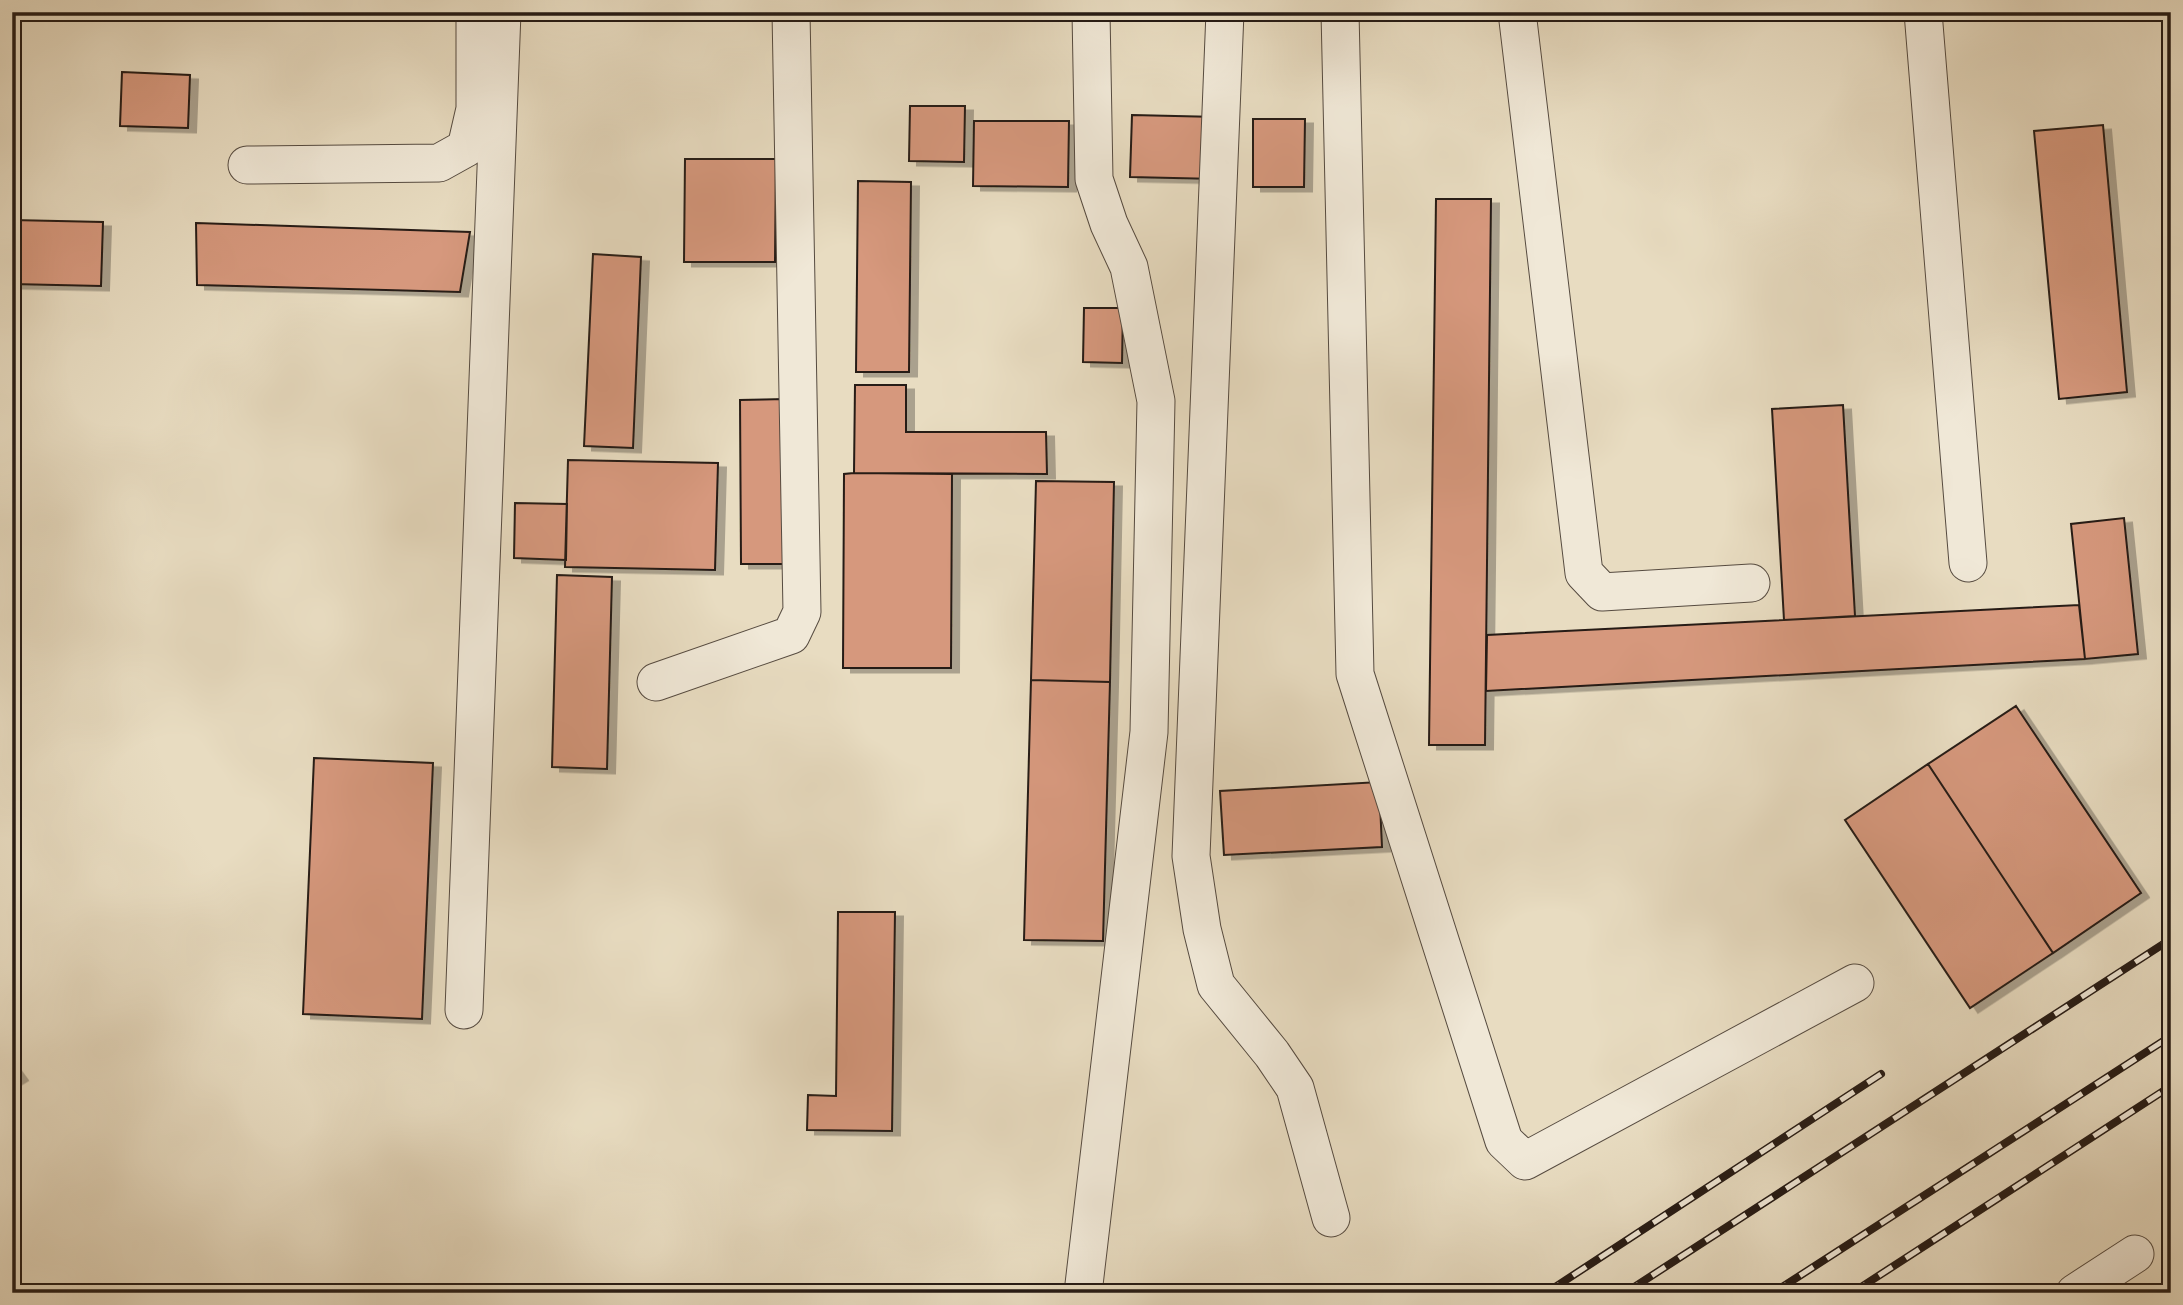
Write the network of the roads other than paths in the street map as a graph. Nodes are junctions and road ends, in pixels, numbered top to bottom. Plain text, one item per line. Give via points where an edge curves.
1 (475, 12) edge
2 (502, 12) edge
3 (791, 12) edge
4 (1091, 12) edge
5 (1225, 12) edge
6 (1340, 12) edge
7 (1517, 12) edge
8 (1923, 12) edge
9 (247, 165) dead end
10 (1968, 563) dead end
11 (1751, 583) dead end
12 (656, 682) dead end
13 (1855, 984) dead end
14 (464, 1010) dead end
15 (1331, 1218) dead end
16 (2135, 1254) dead end
17 (1083, 1293) edge
18 (2075, 1293) edge

1 - 9 lane via 475,109 466,148 439,163
2 - 14 lane
3 - 12 lane via 802,612 792,635
4 - 17 lane via 1094,179 1129,267 1156,401 1149,732
5 - 15 lane via 1191,856 1216,985 1295,1088
6 - 13 lane via 1356,674 1504,1141 1525,1161
7 - 11 lane via 1584,573 1602,592
8 - 10 lane
16 - 18 lane

